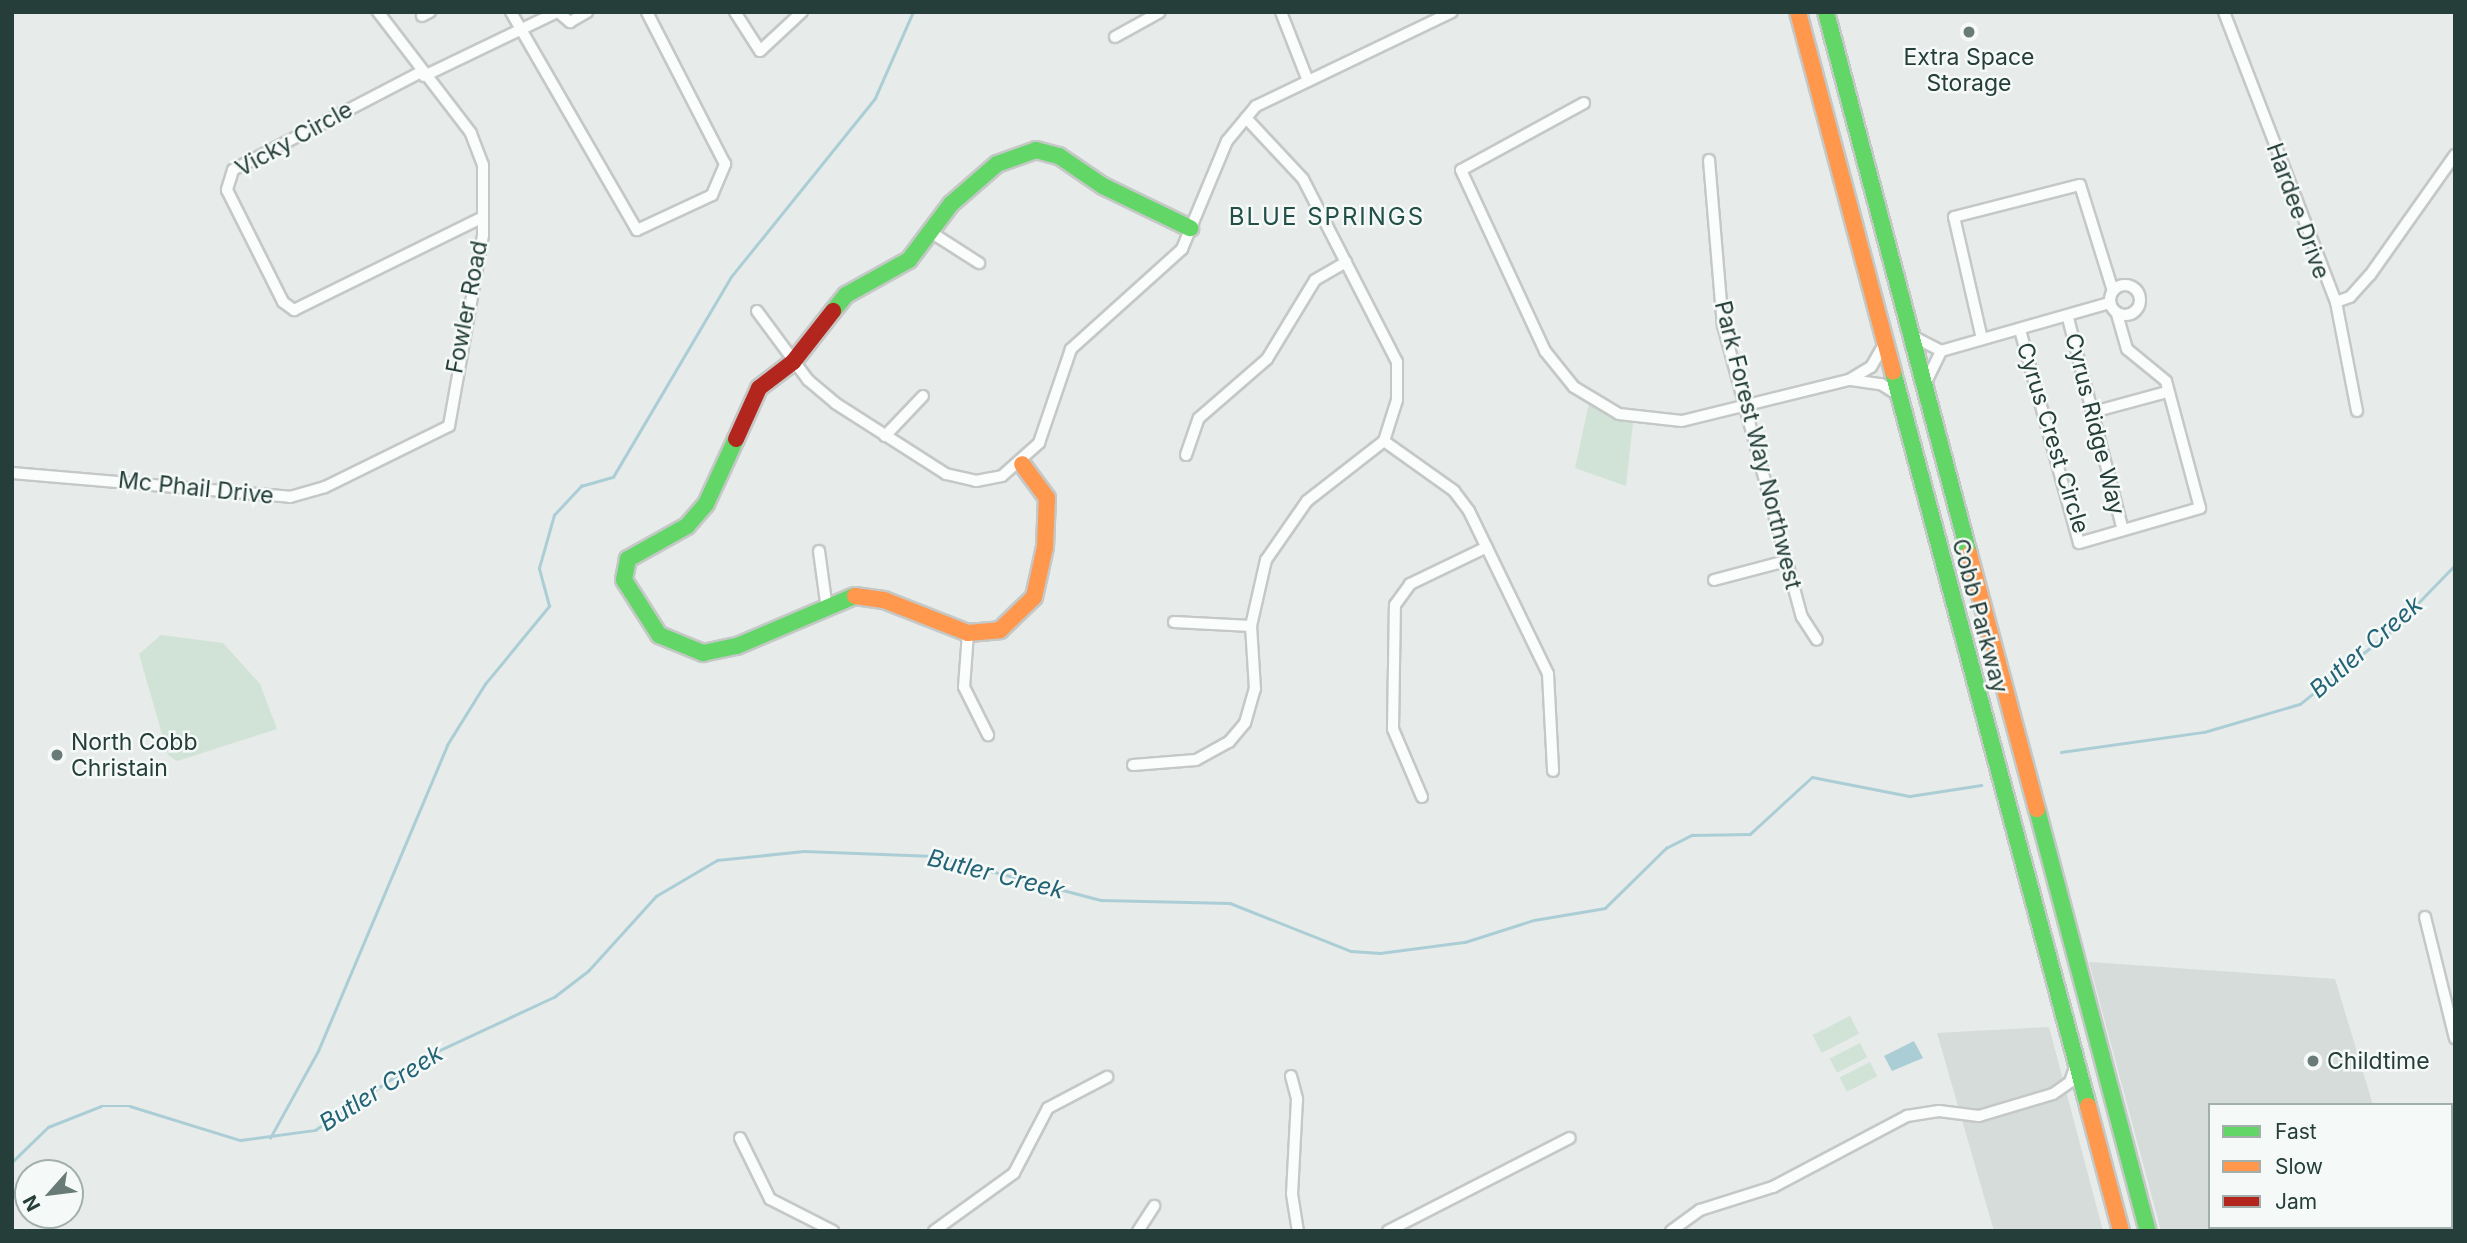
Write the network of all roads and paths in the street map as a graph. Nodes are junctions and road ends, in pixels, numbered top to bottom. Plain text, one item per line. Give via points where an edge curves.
1 (378, 12) edge
2 (511, 12) edge
3 (557, 12) edge
4 (587, 12) edge
5 (647, 12) edge
6 (735, 12) edge
7 (802, 12) edge
8 (1160, 12) edge
9 (1281, 12) edge
10 (1452, 12) edge
11 (1798, 12) edge
12 (1826, 12) edge
13 (2224, 12) edge
14 (520, 30) junction
15 (1115, 37) dead end
16 (423, 74) junction
17 (1308, 81) junction
18 (1584, 103) dead end
19 (1246, 118) junction
20 (2455, 155) edge
21 (1709, 160) dead end
22 (481, 218) junction
23 (1190, 228) junction
24 (932, 233) junction
25 (1346, 262) junction
26 (978, 263) dead end
27 (2112, 297) junction
28 (2336, 302) junction
29 (757, 311) dead end
30 (2118, 313) junction
31 (2068, 318) junction
32 (2020, 330) junction
33 (1912, 334) junction
34 (1982, 339) junction
35 (1885, 342) junction
36 (1941, 351) junction
37 (793, 362) junction
38 (1849, 380) junction
39 (1926, 387) junction
40 (2167, 392) junction
41 (923, 396) dead end
42 (1899, 397) junction
43 (1745, 407) junction
44 (2357, 411) dead end
45 (2093, 412) junction
46 (449, 426) joint
47 (885, 436) junction
48 (1384, 441) junction
49 (1186, 455) dead end
50 (1023, 464) junction
51 (12, 473) edge
52 (2123, 530) junction
53 (1487, 547) junction
54 (819, 551) dead end
55 (1786, 561) junction
56 (1714, 580) dead end
57 (826, 602) junction
58 (1174, 622) dead end
59 (1251, 626) junction
60 (968, 634) junction
61 (1818, 640) dead end
62 (988, 735) dead end
63 (1133, 765) dead end
64 (1553, 771) dead end
65 (1422, 797) dead end
66 (2425, 916) dead end
67 (2455, 1038) edge
68 (2076, 1065) junction
69 (1291, 1076) dead end
70 (1107, 1077) dead end
71 (740, 1138) dead end
72 (1570, 1138) dead end
73 (1154, 1206) dead end
74 (833, 1231) edge
75 (934, 1231) edge
76 (1139, 1231) edge
77 (1298, 1231) edge
78 (1388, 1231) edge
79 (1671, 1231) edge
80 (2121, 1231) edge
81 (2148, 1231) edge

1 - 16 street, Fowler Road
2 - 14 street
3 - 4 street via 570,22
3 - 14 street
5 - 14 street via 725,164 712,195 646,230 629,225
6 - 7 street via 760,51
8 - 15 street
9 - 17 street
10 - 17 street
11 - 35 main road, Cobb Parkway
12 - 33 main road, Cobb Parkway
13 - 28 street, Hardee Drive
14 - 16 street
16 - 22 street, Fowler Road via 471,133 483,165
16 - 22 street, Vicky Circle via 233,170 227,190 278,293 294,310
17 - 19 street via 1256,106
18 - 43 street via 1461,170 1545,351 1574,387 1619,414 1682,421
19 - 23 street via 1227,141
19 - 25 street via 1303,179
20 - 28 street via 2370,275 2350,298
21 - 43 street, Park Forest Way Northwest via 1721,316
22 - 46 street, Fowler Road
23 - 24 main road via 1103,186 1059,156 1036,150 997,164 951,204
23 - 50 street via 1182,249 1156,278 1071,349 1048,423
24 - 26 street
24 - 37 main road via 909,260 846,295
25 - 48 street via 1397,362 1397,400
25 - 49 street via 1315,280 1266,359 1199,418
27 - 30 street, Cyrus Crest Circle
27 - 30 street via 2128,286 2140,297 2133,312
27 - 31 street, Cyrus Crest Circle
27 - 34 street via 2080,185 1954,217
28 - 44 street, Hardee Drive
29 - 37 street
30 - 40 street, Cyrus Crest Circle via 2127,349 2166,381
31 - 32 street, Cyrus Crest Circle
31 - 45 street, Cyrus Ridge Way
32 - 34 street, Cyrus Crest Circle
32 - 52 street, Cyrus Crest Circle via 2079,543
33 - 36 street
33 - 39 main road, Cobb Parkway
34 - 36 street, Cyrus Crest Circle
35 - 38 street via 1871,367
35 - 42 main road, Cobb Parkway
36 - 39 street
37 - 47 street via 835,403
37 - 57 main road via 749,401 700,513 628,559 622,571 651,628 675,646 703,653 737,646
38 - 42 street via 1881,384
38 - 43 street
39 - 81 main road, Cobb Parkway
40 - 45 street
40 - 52 street, Cyrus Crest Circle via 2200,508
41 - 47 street
42 - 68 main road, Cobb Parkway
43 - 55 street, Park Forest Way Northwest
45 - 52 street, Cyrus Ridge Way
46 - 51 street, Mc Phail Drive via 325,487 290,497
47 - 50 street via 960,480 992,480
48 - 53 street via 1454,491
48 - 59 street via 1316,492 1280,536 1263,572
50 - 60 main road via 1047,498 1037,591 1009,625
53 - 64 street via 1548,674
53 - 65 street via 1410,584 1395,605 1393,729
54 - 57 street
55 - 56 street
55 - 61 street, Park Forest Way Northwest via 1802,617
57 - 60 main road via 866,596
58 - 59 street
59 - 63 street via 1254,700 1229,742 1183,765
60 - 62 street via 964,687
66 - 67 street
68 - 79 street via 2062,1090 2003,1111 1907,1116 1773,1187 1700,1210
68 - 80 main road, Cobb Parkway
69 - 77 street via 1297,1099 1292,1194
70 - 75 street via 1048,1108 1014,1173
71 - 74 street via 770,1199
72 - 78 street
73 - 76 street

